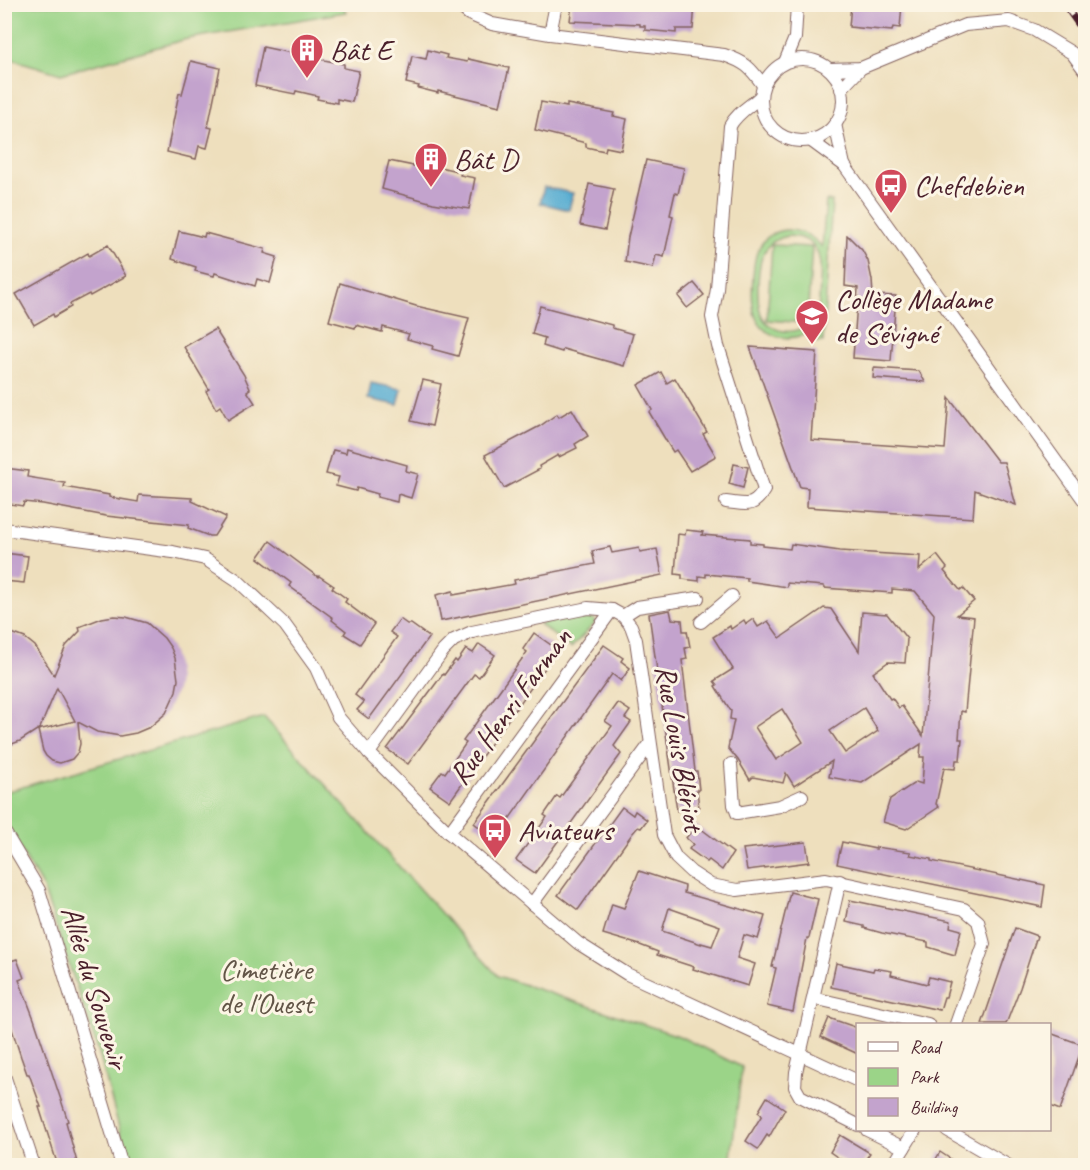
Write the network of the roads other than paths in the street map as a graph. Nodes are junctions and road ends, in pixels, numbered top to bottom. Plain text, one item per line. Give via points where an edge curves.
1 (458, 4) edge
2 (556, 4) edge
3 (797, 4) edge
4 (550, 34) junction
5 (795, 38) junction
6 (808, 59) junction
7 (779, 65) junction
8 (749, 66) junction
9 (861, 68) junction
10 (829, 69) junction
11 (1086, 72) edge
12 (841, 89) junction
13 (762, 91) junction
14 (747, 109) junction
15 (764, 117) junction
16 (835, 124) junction
17 (810, 140) junction
18 (844, 165) junction
19 (726, 502) dead end
20 (1086, 503) edge
21 (4, 529) edge
22 (732, 596) dead end
23 (698, 598) dead end
24 (618, 613) junction
25 (701, 622) dead end
26 (650, 744) junction
27 (369, 753) junction
28 (731, 764) dead end
29 (802, 796) dead end
30 (4, 831) edge
31 (449, 833) junction
32 (840, 881) junction
33 (532, 904) junction
34 (813, 998) junction
35 (924, 1023) edge
36 (956, 1023) edge
37 (800, 1055) junction
38 (4, 1075) edge
39 (856, 1080) edge
40 (856, 1124) edge
41 (869, 1131) edge
42 (914, 1131) edge
43 (949, 1131) edge
44 (904, 1148) junction
45 (1001, 1163) edge
46 (34, 1166) edge
47 (122, 1166) edge
48 (893, 1166) edge

1 - 4 street via 469,14 492,24
2 - 4 street
3 - 5 street
4 - 8 street via 724,55
5 - 6 street
5 - 7 street
6 - 7 street
6 - 10 street
7 - 8 street
7 - 13 street
8 - 13 street
9 - 10 street
9 - 11 street via 964,25 1009,21 1034,30 1072,54
9 - 12 street
10 - 12 street
12 - 16 street via 843,101
13 - 14 street
13 - 15 street
14 - 15 street
14 - 19 street via 736,114 730,126 712,316 764,490 749,505
15 - 17 street via 783,137
16 - 17 street
16 - 18 street
17 - 18 street
18 - 20 street
21 - 27 street via 173,552 205,560 237,580 285,625 316,668 338,717
22 - 25 street, Rue Louis Blériot
23 - 24 street
24 - 26 street, Rue Louis Blériot via 631,626 636,640
24 - 27 street via 588,608 472,632 454,640
24 - 31 street, Rue Henri Farman
26 - 32 street, Rue Louis Blériot via 664,835 676,858 691,872 711,885 737,890 825,879
26 - 33 street
27 - 31 street
28 - 29 street, Rue Louis Blériot via 737,813 780,806
30 - 47 street, Allée du Souvenir via 39,890
31 - 33 street
32 - 34 street
32 - 36 street, Rue Louis Blériot via 964,909 978,921 984,944
33 - 37 street via 578,943 627,974
34 - 35 street
34 - 37 street
37 - 39 street
37 - 40 street via 795,1087 800,1096
38 - 46 street
41 - 44 street
42 - 44 street
43 - 45 street
44 - 48 street

